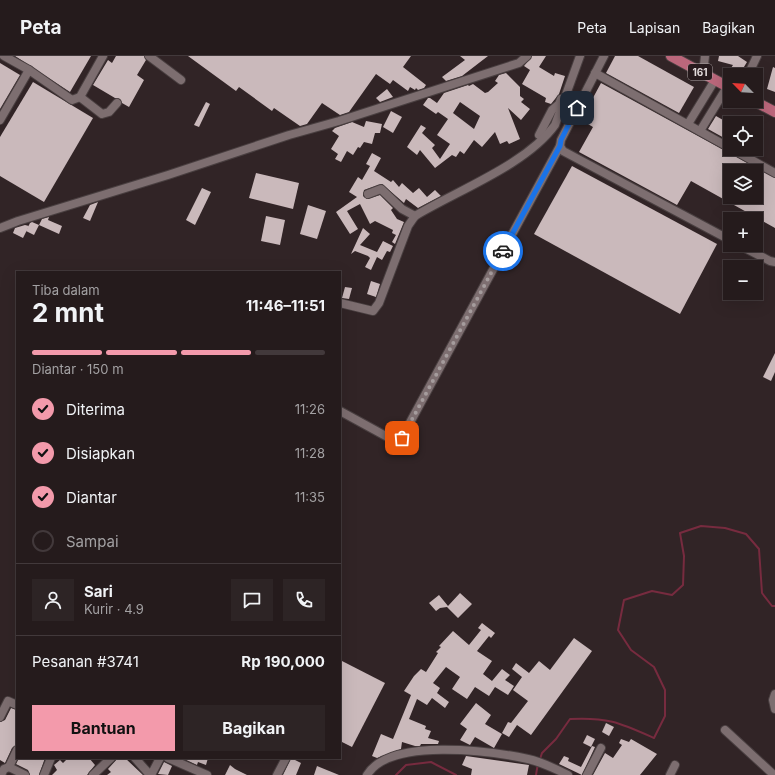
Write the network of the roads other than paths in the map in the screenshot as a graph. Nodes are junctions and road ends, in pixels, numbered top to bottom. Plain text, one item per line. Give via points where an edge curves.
1 (4, 56) edge
2 (103, 56) edge
3 (149, 56) edge
4 (527, 56) edge
5 (575, 56) edge
6 (580, 56) edge
7 (604, 56) edge
8 (671, 56) edge
9 (706, 56) edge
10 (757, 56) edge
11 (751, 68) edge
12 (29, 70) junction
13 (595, 74) junction
14 (703, 74) junction
15 (181, 80) dead end
16 (715, 80) junction
17 (723, 85) edge
18 (80, 97) junction
19 (723, 97) edge
20 (117, 103) dead end
21 (763, 106) edge
22 (775, 112) edge
23 (0, 120) edge
24 (688, 124) junction
25 (700, 131) junction
26 (539, 135) dead end
27 (723, 144) edge
28 (560, 146) junction
29 (745, 156) edge
30 (775, 173) edge
31 (368, 194) dead end
32 (415, 216) junction
33 (0, 228) edge
34 (723, 236) edge
35 (753, 252) edge
36 (775, 262) edge
37 (341, 303) edge
38 (341, 412) edge
39 (775, 694) edge
40 (16, 705) edge
41 (775, 709) edge
42 (0, 717) edge
43 (725, 730) dead end
44 (601, 748) dead end
45 (16, 752) edge
46 (51, 759) edge
47 (107, 759) edge
48 (136, 759) edge
49 (159, 759) edge
50 (170, 759) edge
51 (285, 759) edge
52 (675, 765) dead end
53 (4, 770) edge
54 (24, 775) edge
55 (44, 775) edge
56 (93, 775) edge
57 (151, 775) edge
58 (207, 775) edge
59 (277, 775) edge
60 (367, 775) edge
61 (568, 775) edge
62 (587, 775) edge
63 (670, 775) edge
64 (774, 775) edge

1 - 12 street
2 - 18 street
3 - 15 street
4 - 33 street via 519,63 339,121 289,134
5 - 26 street via 560,102 552,110
6 - 32 street via 555,125 544,139 496,172
7 - 13 street
8 - 14 main road, 161
9 - 14 street
10 - 11 street
12 - 18 street via 72,100
12 - 23 street
13 - 24 street
13 - 28 street
14 - 16 main road, 161
16 - 17 main road, 161
16 - 24 street
18 - 20 street via 102,114
19 - 25 street
21 - 22 main road
24 - 25 street
25 - 27 street
28 - 34 street via 563,151
28 - 38 street via 400,441 393,440
29 - 30 street
31 - 32 street via 381,189 402,209
32 - 37 street via 408,226 373,311
35 - 36 street
39 - 41 street
40 - 42 street via 8,701
43 - 64 street
44 - 62 street
45 - 53 street
46 - 55 street
47 - 56 street
48 - 57 street
49 - 57 street
50 - 58 street
51 - 59 street
52 - 63 street
53 - 54 street
60 - 61 street via 382,761 430,750 467,750 529,759

